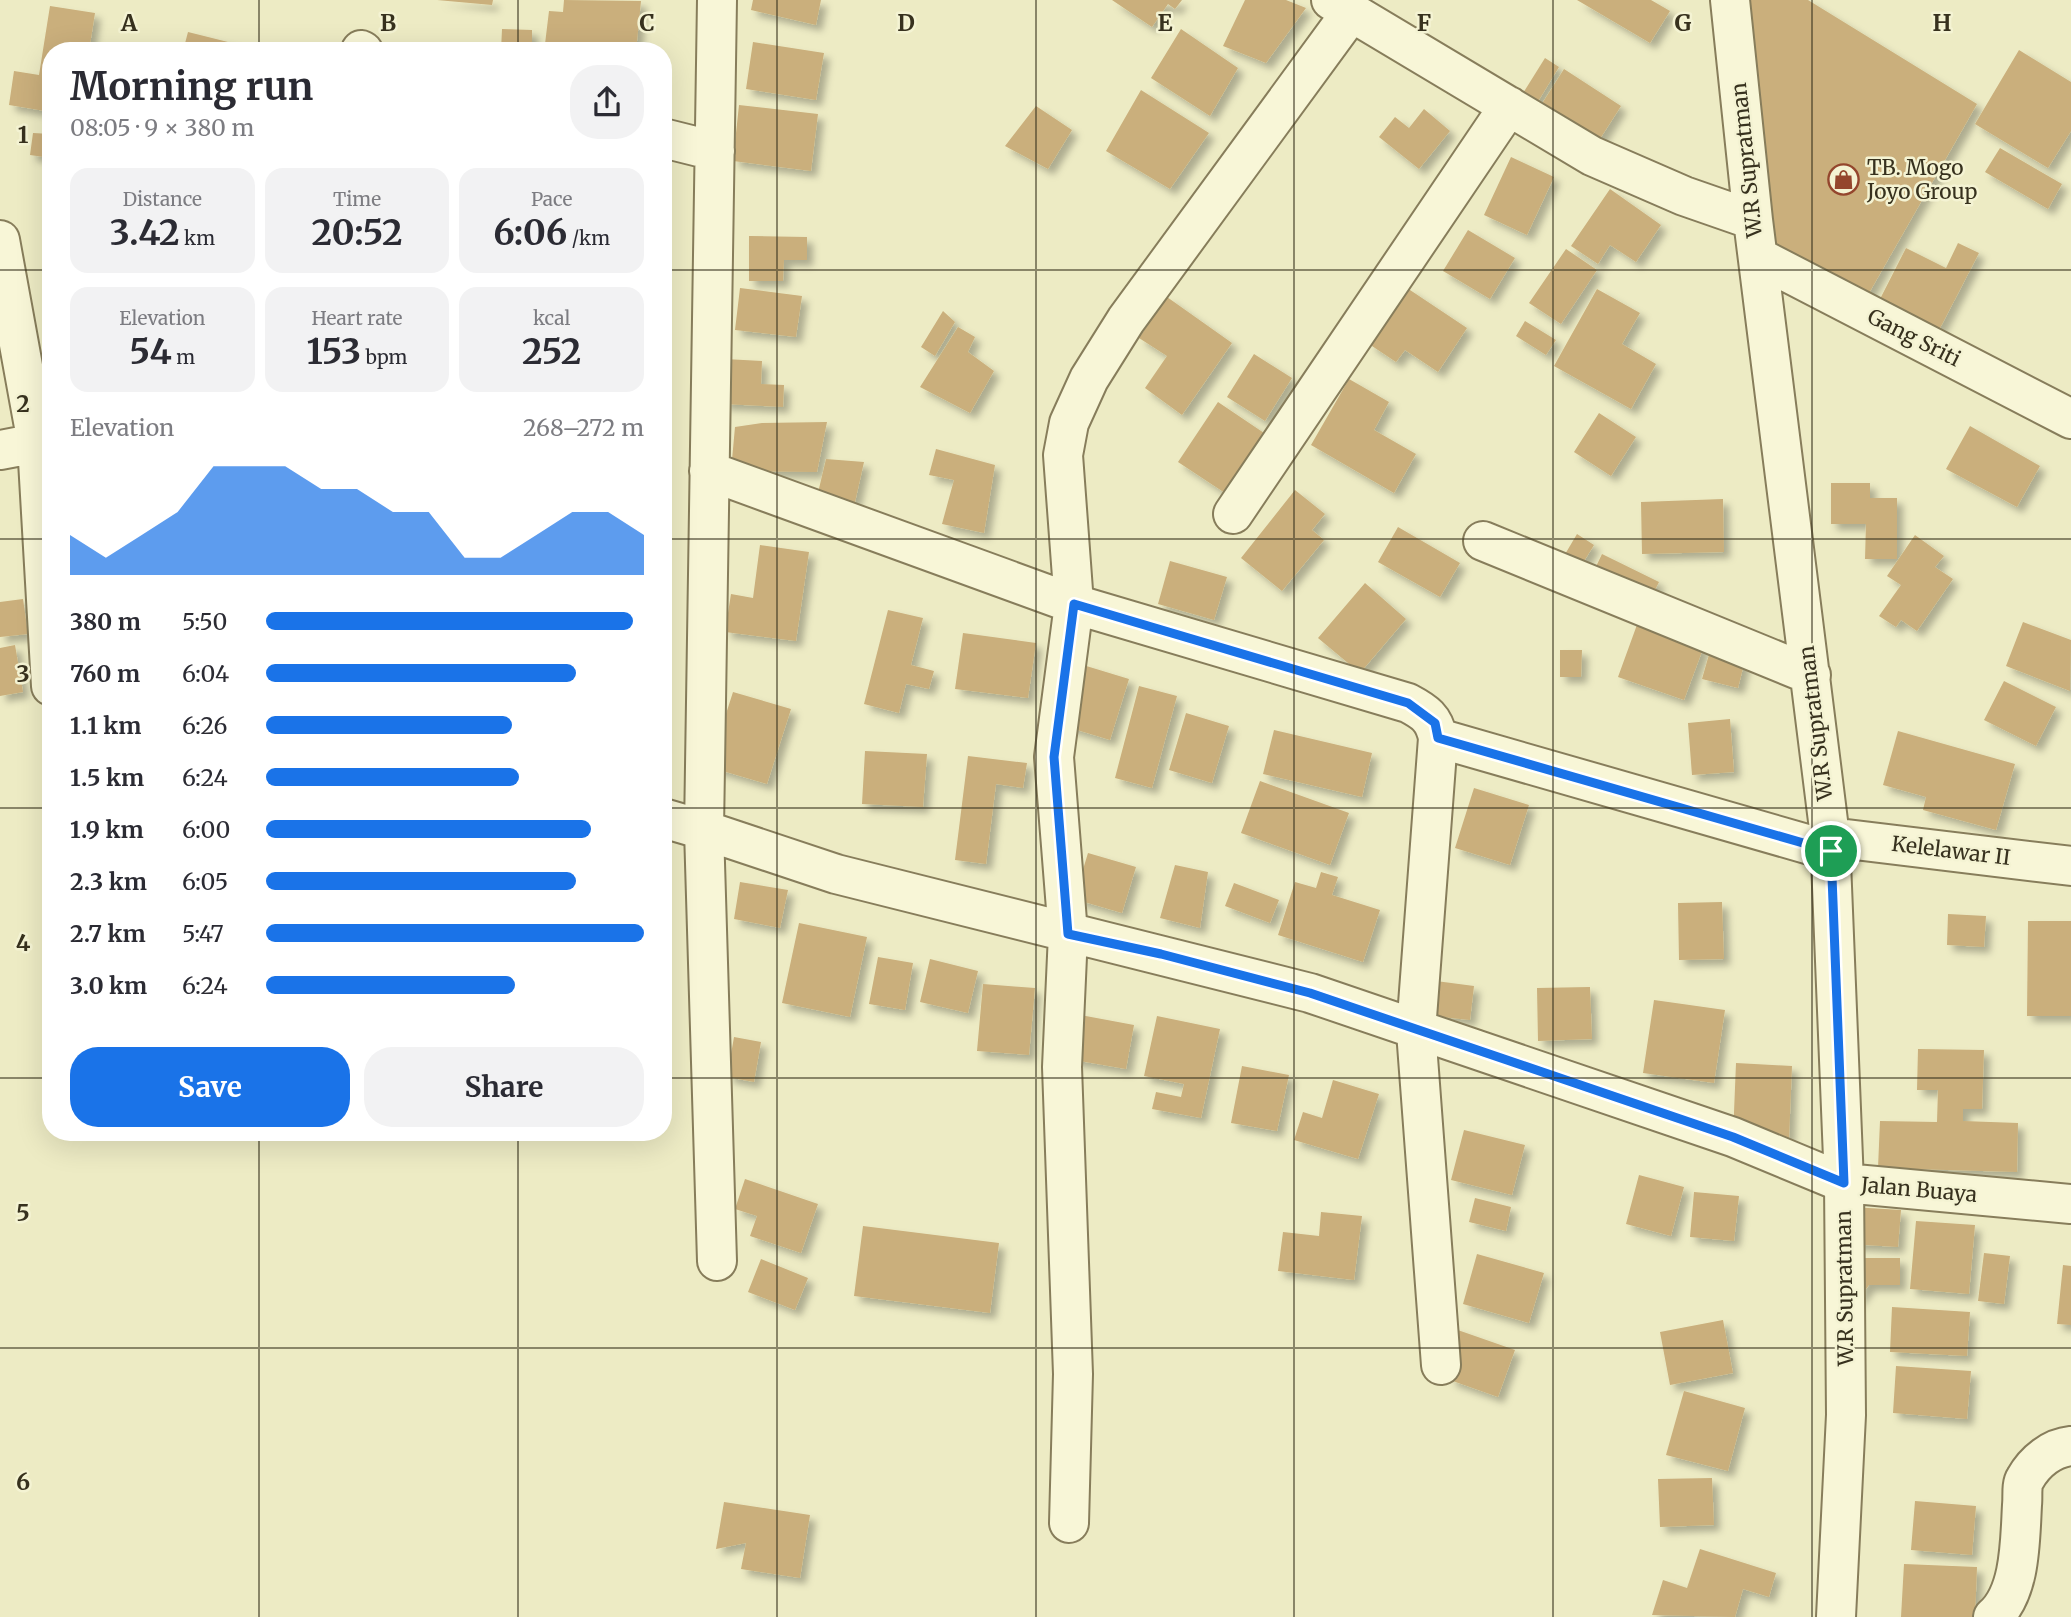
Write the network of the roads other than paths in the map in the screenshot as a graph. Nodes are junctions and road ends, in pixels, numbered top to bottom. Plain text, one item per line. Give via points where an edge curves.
1 (717, 0) edge
2 (1730, 0) edge
3 (1340, 7) edge
4 (1509, 106) junction
5 (672, 140) edge
6 (715, 151) junction
7 (1753, 220) junction
8 (0, 240) edge
9 (1758, 257) junction
10 (2071, 419) edge
11 (37, 443) junction
12 (0, 450) edge
13 (709, 471) junction
14 (1233, 514) dead end
15 (42, 518) edge
16 (1483, 541) dead end
17 (1074, 604) junction
18 (1811, 675) junction
19 (1438, 738) junction
20 (672, 821) edge
21 (704, 830) junction
22 (1830, 844) junction
23 (2071, 866) edge
24 (1068, 934) junction
25 (1416, 1031) junction
26 (1844, 1183) junction
27 (2071, 1204) edge
28 (717, 1261) dead end
29 (1441, 1365) dead end
30 (2071, 1446) edge
31 (1069, 1523) dead end
32 (1836, 1617) edge
33 (1993, 1617) edge

1 - 6 street
2 - 7 street, W.R Supratman
3 - 4 street
3 - 17 street via 1126,320 1089,379 1069,423 1063,455
4 - 7 street via 1592,156
4 - 14 street
5 - 6 street
6 - 13 street
7 - 9 street, W.R Supratman
8 - 11 street
9 - 10 street, Gang Sriti
9 - 18 street, W.R Supratman
11 - 12 street
11 - 15 street
13 - 17 street
13 - 21 street
16 - 18 street
17 - 19 street via 1408,703 1435,723
17 - 24 street via 1054,757
18 - 22 street, W.R Supratman
19 - 22 street, Kelelawar II
19 - 25 street
20 - 21 street, Jalan Buaya
21 - 24 street, Jalan Buaya via 835,874
21 - 28 street
22 - 23 street, Kelelawar II
22 - 26 street, W.R Supratman
24 - 25 street, Jalan Buaya via 1310,993
24 - 31 street via 1062,1067 1073,1374
25 - 26 street, Jalan Buaya via 1733,1137
25 - 29 street
26 - 27 street, Jalan Buaya
26 - 32 street, W.R Supratman via 1846,1415
30 - 33 street via 2053,1448 2024,1480 2020,1545 2012,1583

